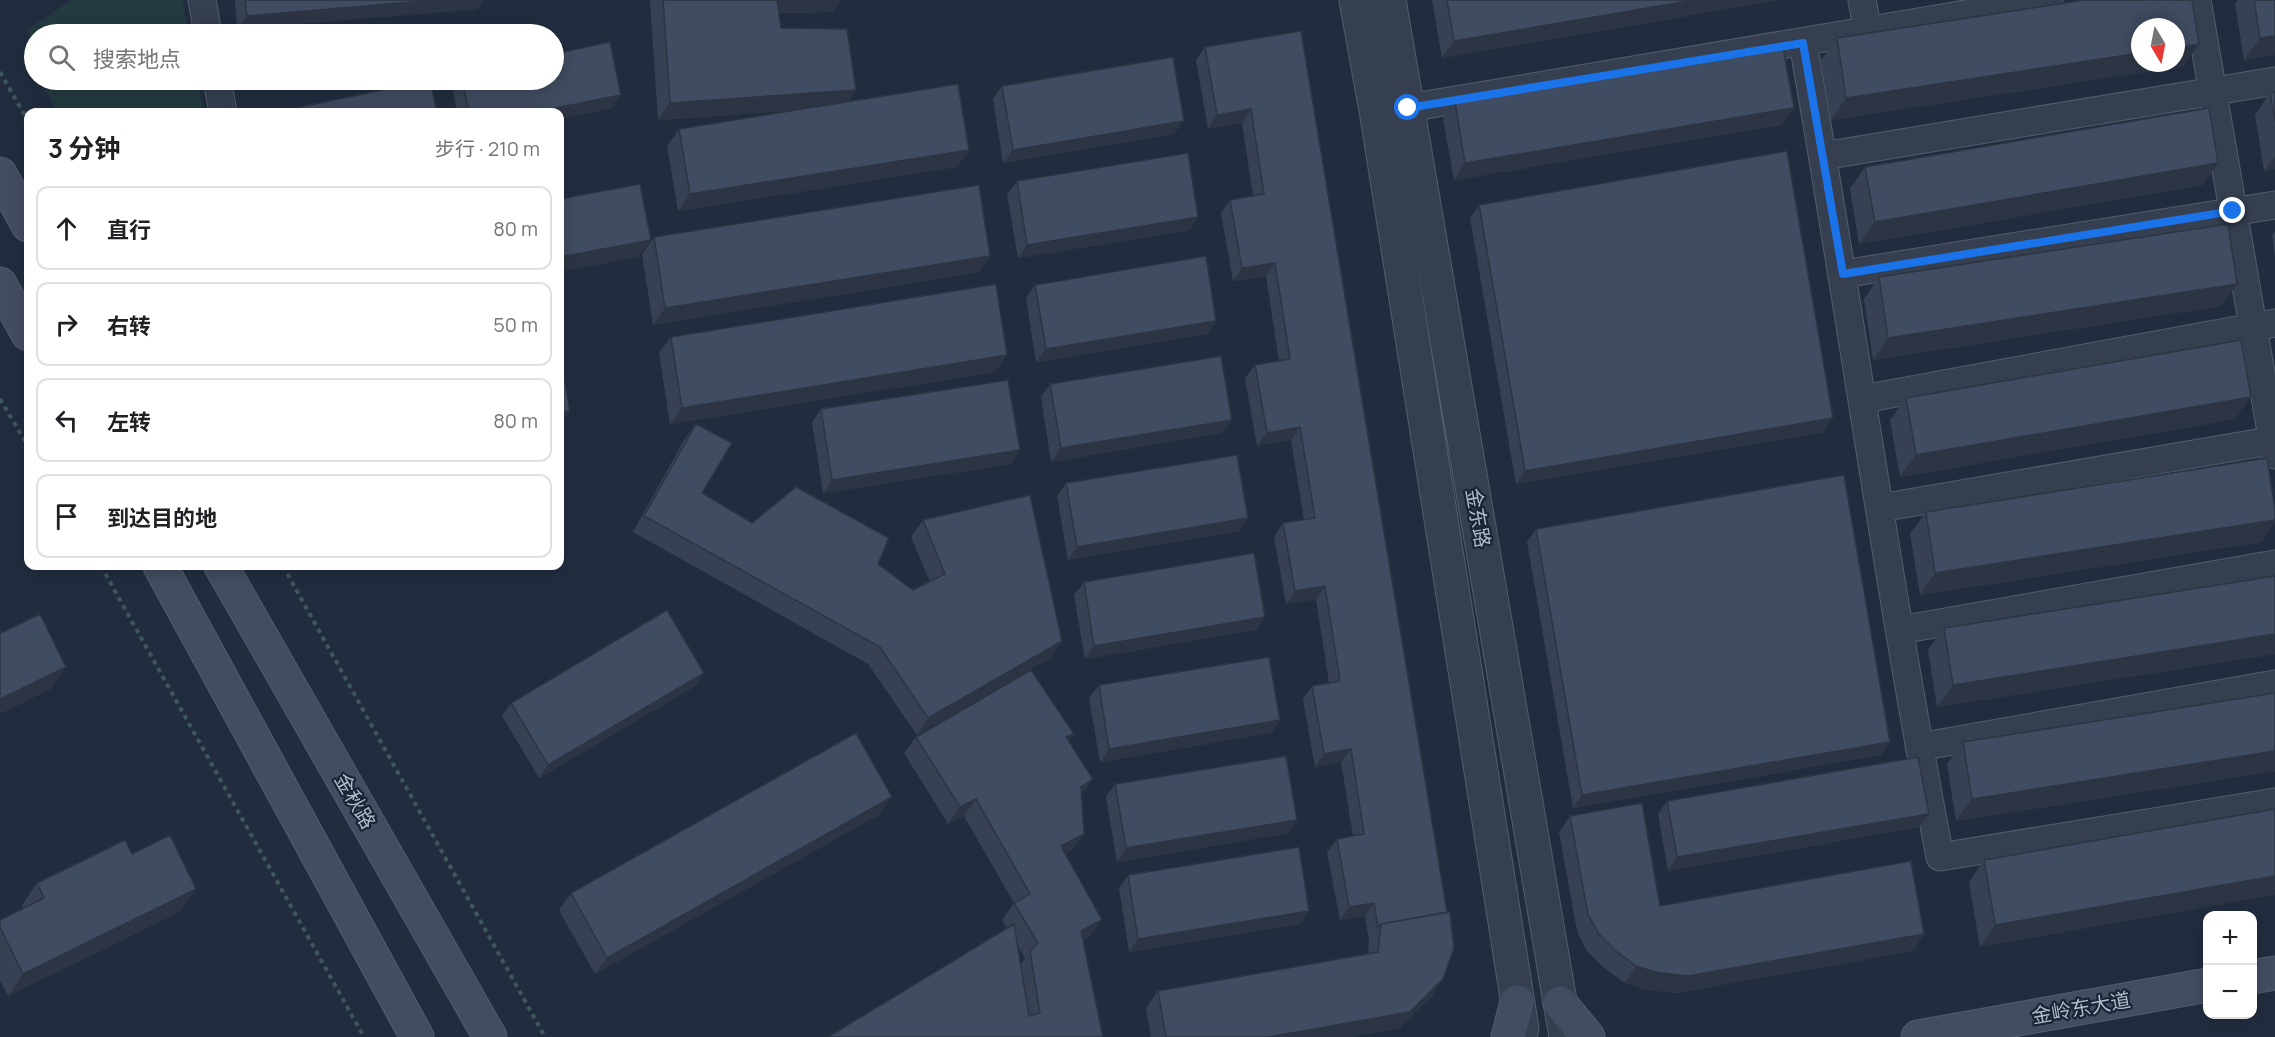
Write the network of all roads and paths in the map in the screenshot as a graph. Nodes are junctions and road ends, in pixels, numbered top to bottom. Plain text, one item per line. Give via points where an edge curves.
1 (202, 0) edge
2 (1356, 0) edge
3 (1389, 0) edge
4 (1862, 0) edge
5 (2049, 0) edge
6 (2196, 0) edge
7 (206, 24) edge
8 (1868, 32) junction
9 (1803, 43) junction
10 (0, 72) edge
11 (2275, 81) edge
12 (219, 90) edge
13 (2212, 92) junction
14 (222, 108) edge
15 (1408, 108) junction
16 (24, 114) edge
17 (1823, 156) junction
18 (0, 174) edge
19 (2275, 205) edge
20 (2233, 211) junction
21 (24, 218) edge
22 (1843, 274) junction
23 (0, 284) edge
24 (2264, 325) edge
25 (24, 327) edge
26 (0, 399) edge
27 (1863, 399) junction
28 (24, 439) edge
29 (2274, 445) edge
30 (1880, 508) junction
31 (2275, 564) edge
32 (103, 570) edge
33 (162, 570) edge
34 (223, 570) edge
35 (285, 570) edge
36 (1900, 630) junction
37 (2275, 684) edge
38 (1919, 747) junction
39 (2275, 802) edge
40 (2275, 973) edge
41 (2257, 976) edge
42 (2203, 986) edge
43 (1517, 1002) junction
44 (1560, 1003) junction
45 (411, 1030) edge
46 (364, 1037) edge
47 (490, 1037) edge
48 (544, 1037) edge
49 (1508, 1037) edge
50 (1523, 1037) edge
51 (1566, 1037) edge
52 (1588, 1037) edge
53 (1918, 1037) edge

1 - 7 street
2 - 43 street, 金东路
3 - 15 street, 金东路
4 - 8 street
5 - 8 street
6 - 13 street
8 - 9 street
9 - 15 street
9 - 17 street
10 - 16 path
11 - 13 street
12 - 14 street
13 - 17 street
13 - 20 street
15 - 44 street, 金东路
17 - 22 street
18 - 21 main road
19 - 20 street
20 - 22 street
20 - 24 street
22 - 27 street
23 - 25 main road
24 - 27 street
24 - 29 street
26 - 28 path
27 - 30 street
29 - 30 street
30 - 36 street
31 - 36 street
32 - 46 path
33 - 45 main road
34 - 47 main road, 金秋路
35 - 48 path
36 - 38 street
37 - 38 street
38 - 39 street via 1940,857
40 - 41 main road
42 - 53 main road, 金岭东大道
43 - 49 main road
43 - 50 street, 金东路
44 - 51 street, 金东路
44 - 52 main road

